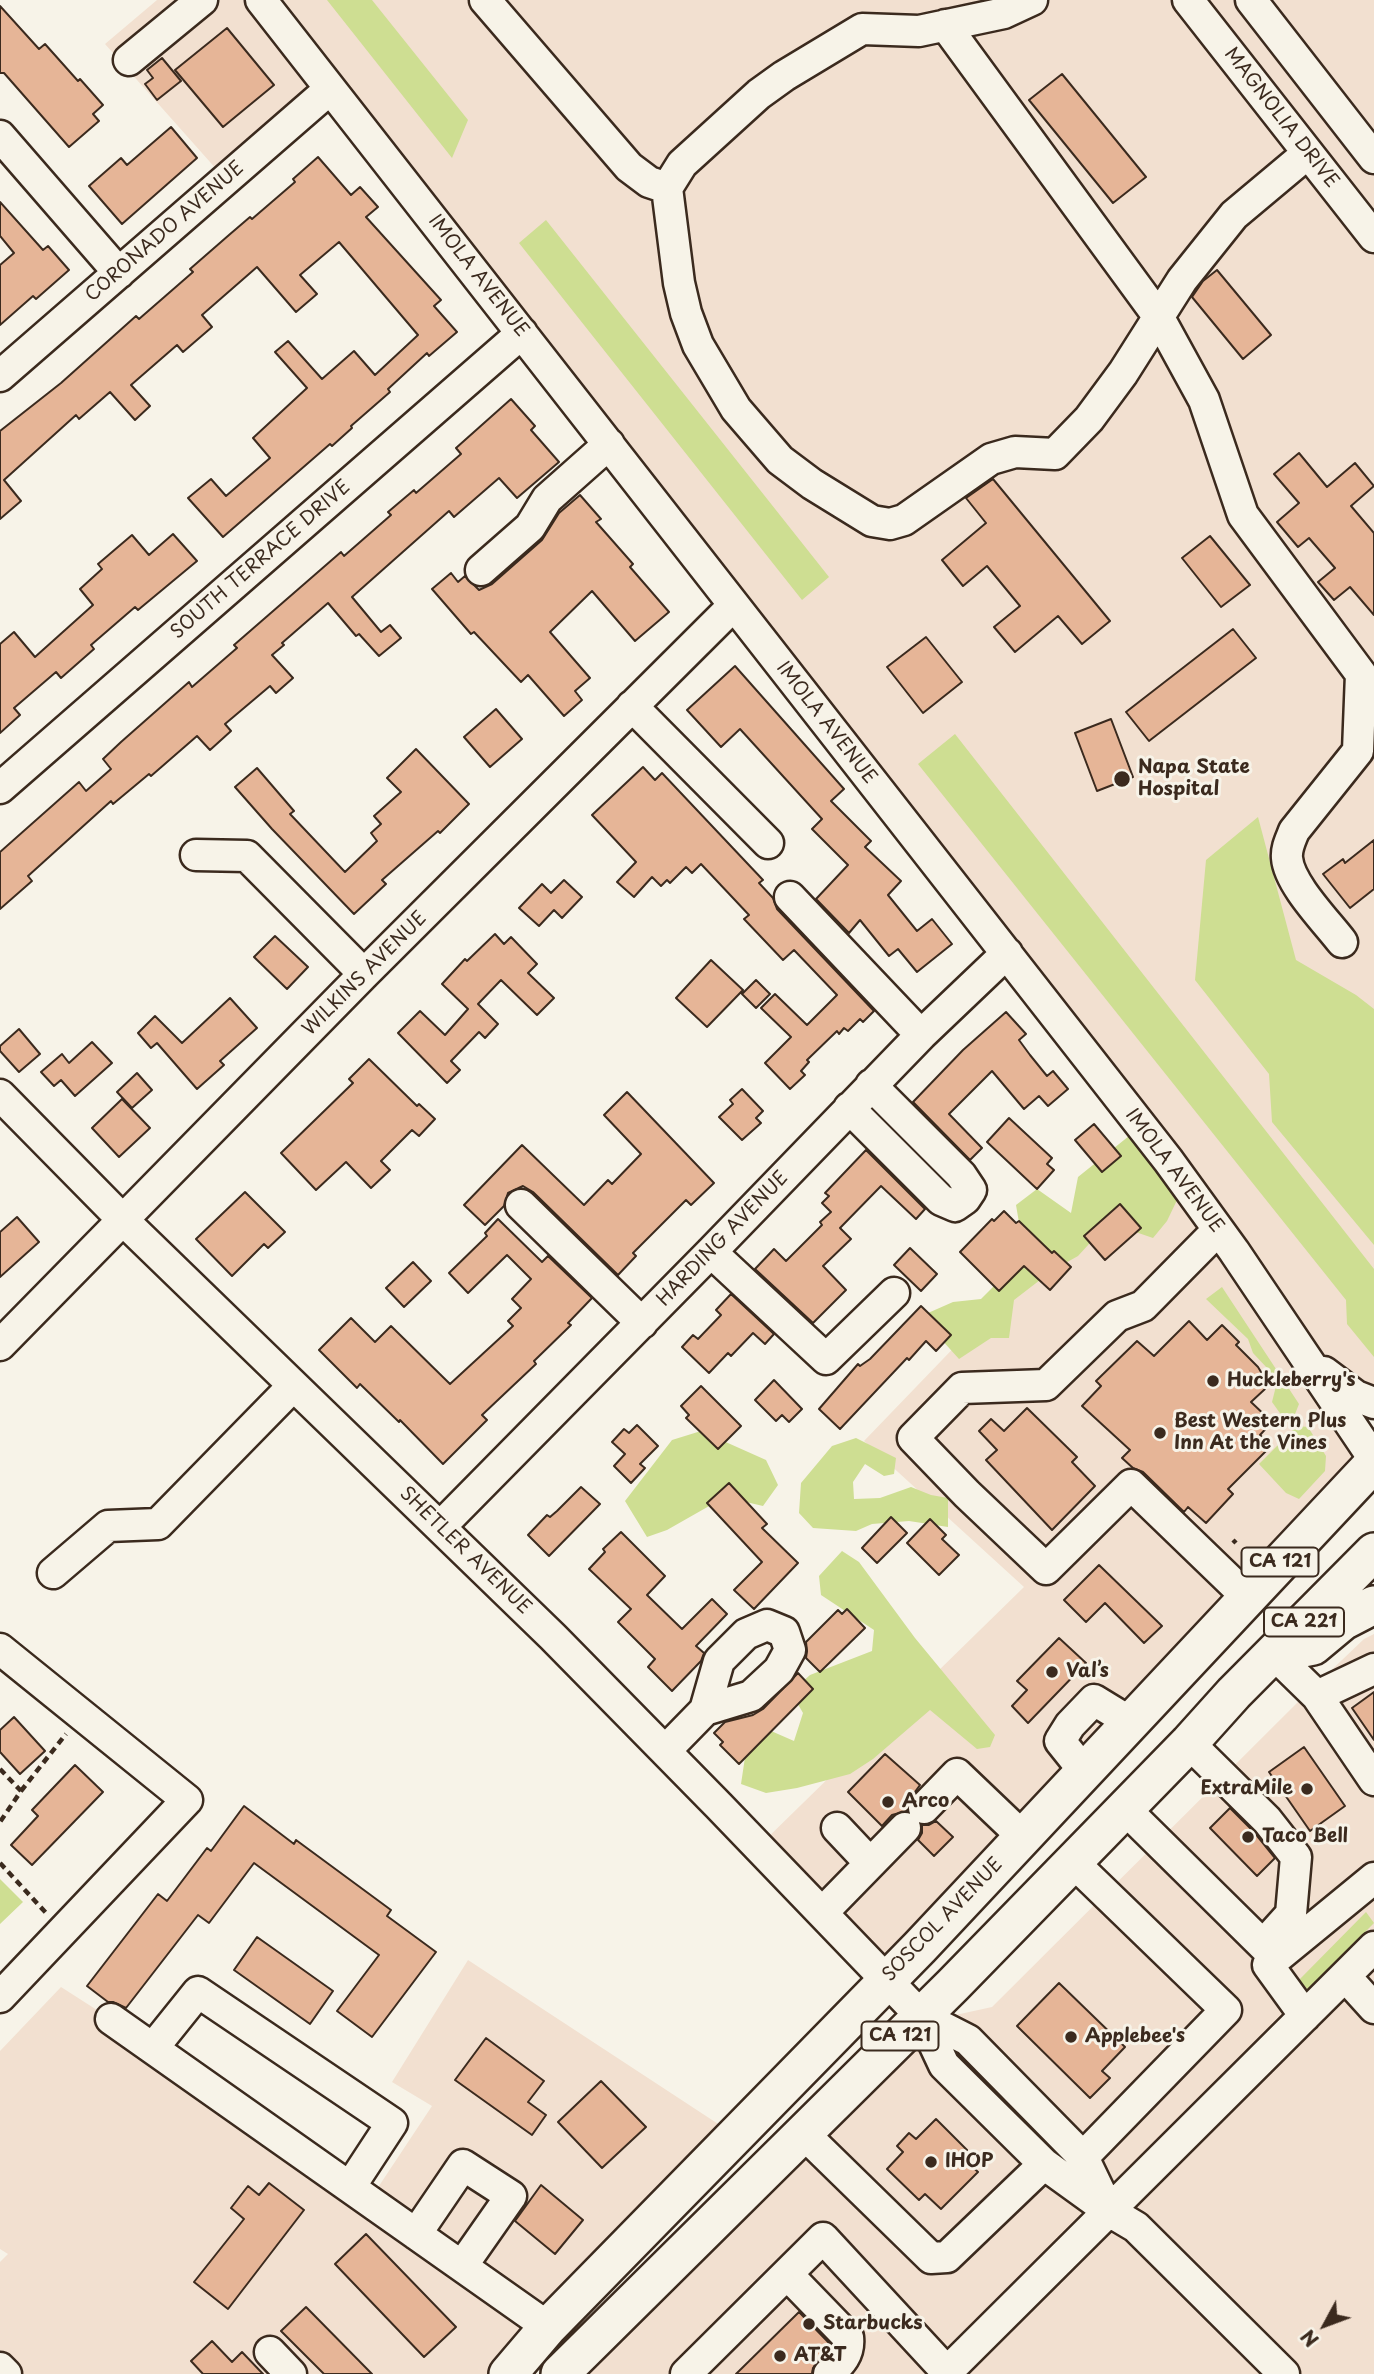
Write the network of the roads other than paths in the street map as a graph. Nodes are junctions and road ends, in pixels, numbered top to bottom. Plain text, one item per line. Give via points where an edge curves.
1 (202, 0) edge
2 (261, 0) edge
3 (485, 0) edge
4 (1032, 0) edge
5 (1188, 0) edge
6 (1251, 0) edge
7 (945, 25) junction
8 (129, 60) dead end
9 (330, 89) junction
10 (0, 136) edge
11 (1308, 153) junction
12 (1374, 158) edge
13 (667, 187) junction
14 (1374, 237) edge
15 (119, 273) junction
16 (1158, 316) junction
17 (522, 333) junction
18 (0, 376) edge
19 (608, 444) junction
20 (481, 570) dead end
21 (734, 605) junction
22 (632, 706) junction
23 (0, 788) edge
24 (768, 843) dead end
25 (196, 855) dead end
26 (790, 897) dead end
27 (1342, 942) dead end
28 (1007, 953) junction
29 (364, 974) junction
30 (921, 1035) junction
31 (871, 1086) junction
32 (0, 1095) edge
33 (849, 1108) junction
34 (521, 1205) dead end
35 (122, 1220) junction
36 (1218, 1230) junction
37 (712, 1252) junction
38 (894, 1293) dead end
39 (642, 1323) junction
40 (0, 1345) edge
41 (1304, 1357) junction
42 (293, 1386) junction
43 (1374, 1403) edge
44 (1374, 1461) edge
45 (439, 1527) junction
46 (1374, 1552) edge
47 (54, 1573) dead end
48 (1247, 1597) junction
49 (1374, 1605) edge
50 (0, 1649) edge
51 (1273, 1653) junction
52 (1374, 1669) edge
53 (1234, 1693) joint
54 (1317, 1696) junction
55 (705, 1710) dead end
56 (1189, 1743) junction
57 (665, 1751) junction
58 (1374, 1780) edge
59 (1124, 1808) junction
60 (837, 1828) dead end
61 (1023, 1836) junction
62 (1072, 1861) junction
63 (870, 1863) junction
64 (1374, 1878) edge
65 (822, 1913) junction
66 (1374, 1947) edge
67 (1270, 1952) junction
68 (1345, 1976) junction
69 (886, 1980) junction
70 (0, 1997) edge
71 (1374, 2008) edge
72 (921, 2016) junction
73 (1304, 2016) junction
74 (111, 2019) dead end
75 (153, 2048) junction
76 (803, 2133) junction
77 (1083, 2157) junction
78 (1044, 2164) junction
79 (350, 2187) junction
80 (1109, 2211) junction
81 (416, 2234) junction
82 (462, 2266) junction
83 (786, 2274) junction
84 (548, 2327) junction
85 (270, 2352) dead end
86 (0, 2368) edge
87 (946, 2373) edge
88 (6, 2374) edge
89 (291, 2374) edge
90 (508, 2374) edge
91 (560, 2374) edge
92 (685, 2374) edge
93 (829, 2374) edge
94 (1284, 2374) edge

1 - 8 street
2 - 9 street, IMOLA AVENUE
3 - 13 street via 629,167 649,182
4 - 7 street via 1004,13
5 - 11 street, MAGNOLIA DRIVE
6 - 12 street
7 - 13 street via 919,31 862,29 784,76 737,113 682,164
7 - 16 street
9 - 15 street, CORONADO AVENUE
9 - 17 street, IMOLA AVENUE
10 - 15 street
11 - 14 street, MAGNOLIA DRIVE
11 - 16 street via 1234,215
13 - 16 street via 686,313 718,383 780,460 872,521 890,524 904,520 991,459 1015,452 1055,454 1089,419
15 - 18 street, CORONADO AVENUE
16 - 27 street via 1204,400 1243,515 1361,674 1358,751 1294,831 1287,858 1296,883
17 - 19 street, IMOLA AVENUE
17 - 23 street, SOUTH TERRACE DRIVE
19 - 20 street via 547,499 530,527
19 - 21 street, IMOLA AVENUE
21 - 22 street, WILKINS AVENUE
21 - 28 street, IMOLA AVENUE
22 - 24 street
22 - 29 street, WILKINS AVENUE
25 - 29 street via 247,856
26 - 30 street
28 - 30 street, HARDING AVENUE
28 - 36 street, IMOLA AVENUE
29 - 35 street, WILKINS AVENUE
30 - 31 street, HARDING AVENUE
31 - 33 street, HARDING AVENUE
31 - 33 street via 961,1175 971,1190 965,1199 955,1206 941,1200
32 - 35 street, SHETLER AVENUE
33 - 37 street, HARDING AVENUE
34 - 39 street
35 - 40 street, WILKINS AVENUE
35 - 42 street, SHETLER AVENUE
36 - 41 street, IMOLA AVENUE
36 - 48 street via 1143,1306 1117,1316 1046,1385 962,1388 913,1438 1046,1569 1131,1485
37 - 38 street via 826,1359
37 - 39 street, HARDING AVENUE
39 - 45 street, HARDING AVENUE
41 - 43 street via 1356,1396
41 - 44 street, IMOLA AVENUE
42 - 45 street, SHETLER AVENUE
42 - 47 street via 158,1524 108,1527
44 - 48 main road, SOSCOL AVENUE / CA 121
45 - 57 street, SHETLER AVENUE
46 - 51 main road, CA 221
48 - 61 main road, SOSCOL AVENUE / CA 121
49 - 51 main road via 1343,1620 1313,1646
50 - 70 street via 187,1800
51 - 53 main road, CA 221
51 - 54 street
52 - 54 street
53 - 56 main road, CA 121
54 - 58 street
55 - 57 street
56 - 59 main road, CA 121
56 - 67 street via 1267,1820 1296,1857 1291,1914
57 - 65 street, SHETLER AVENUE
59 - 62 main road, CA 121
59 - 67 street
60 - 63 street
61 - 63 street via 957,1774
61 - 69 main road, SOSCOL AVENUE / CA 121
62 - 72 main road, CA 121
62 - 77 street via 1226,2010
63 - 65 street
64 - 67 street
65 - 69 street, SHETLER AVENUE
66 - 68 street
67 - 73 street via 1268,1965
68 - 71 street
68 - 73 street
69 - 72 street, SHETLER AVENUE
69 - 84 main road, SOSCOL AVENUE / CA 121
72 - 76 main road, CA 121
72 - 77 street via 968,2040
72 - 78 street via 944,2065
73 - 80 street
74 - 75 street
75 - 79 street
75 - 79 street via 198,1992 392,2123
76 - 78 street via 931,2258 947,2257
76 - 91 main road, CA 121
77 - 80 street
78 - 80 street
79 - 81 street
80 - 87 street
80 - 94 street via 1136,2227
81 - 82 street
81 - 82 street via 463,2165 511,2196
82 - 84 street
83 - 87 street via 823,2238
83 - 92 street
83 - 93 street via 849,2337 844,2360
84 - 90 main road, SOSCOL AVENUE / CA 121
85 - 89 street
86 - 88 street

